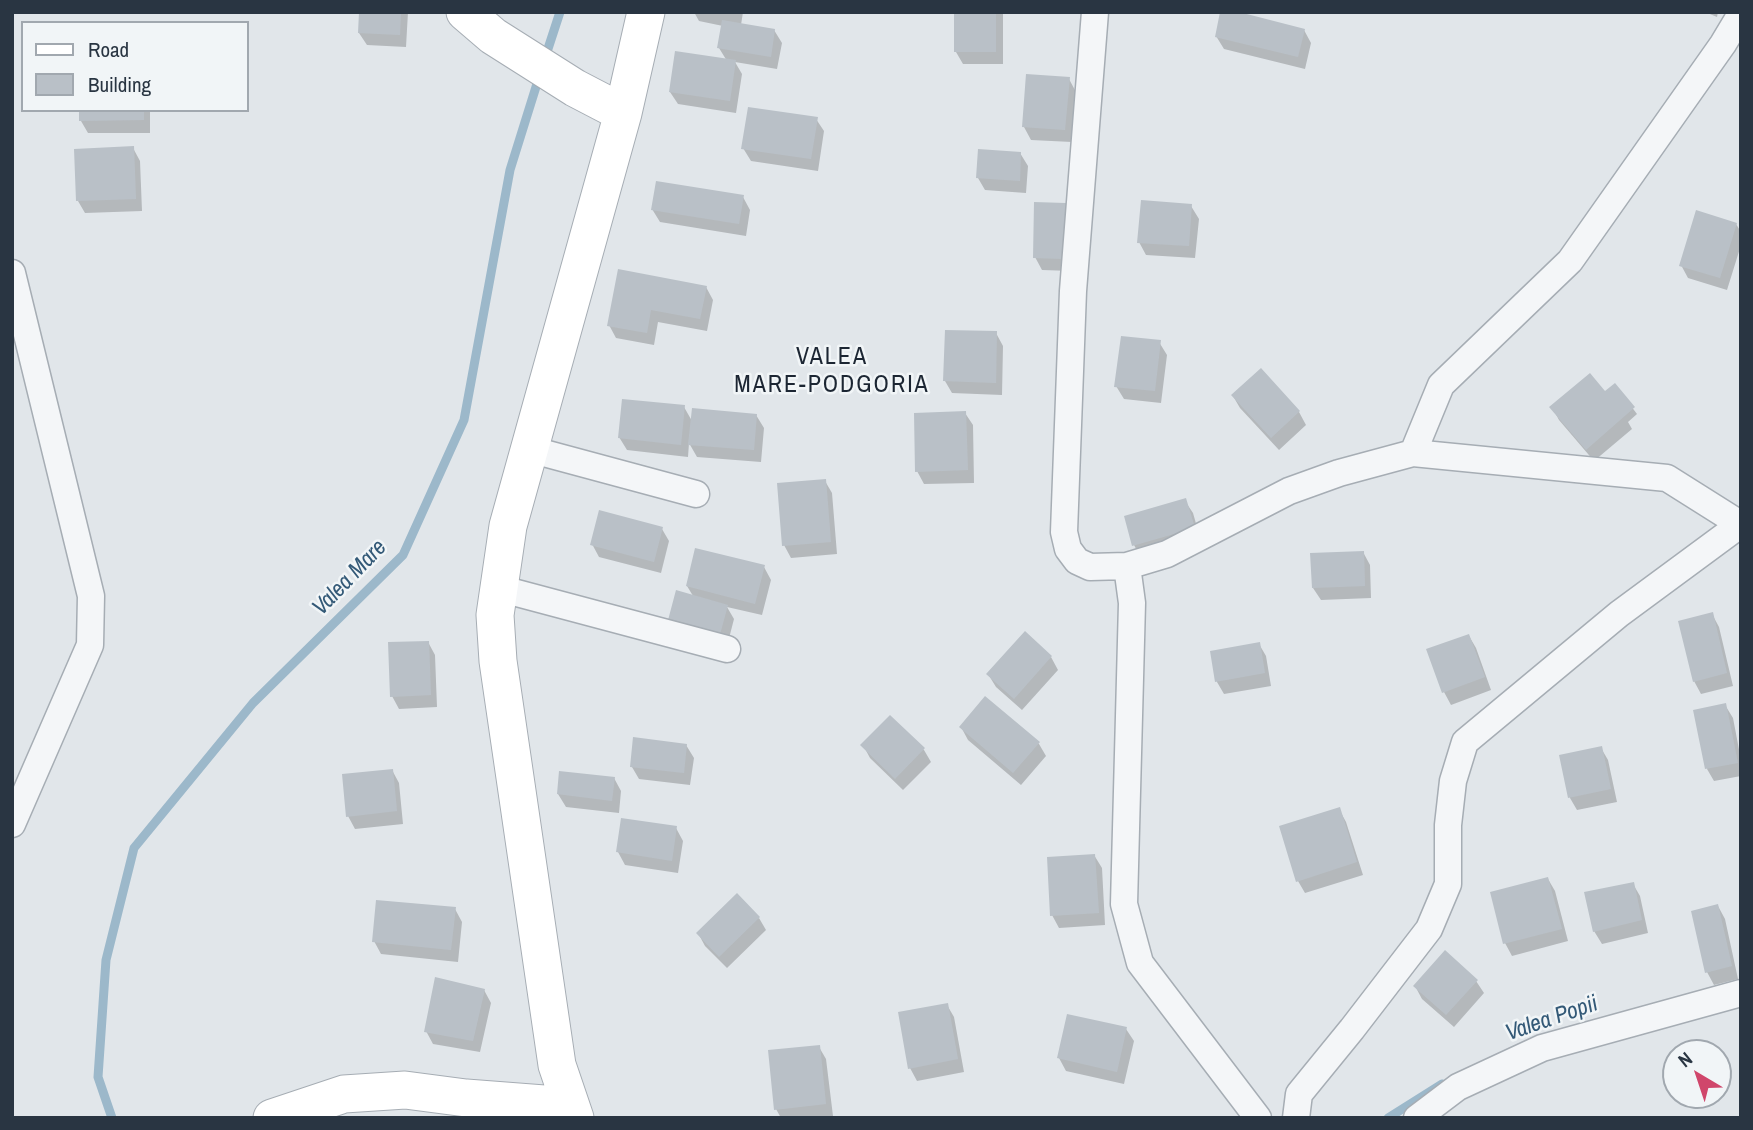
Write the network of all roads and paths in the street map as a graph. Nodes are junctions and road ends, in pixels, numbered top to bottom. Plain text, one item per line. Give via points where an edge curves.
1 (465, 12) edge
2 (646, 12) edge
3 (1095, 12) edge
4 (1741, 14) edge
5 (623, 113) junction
6 (12, 273) edge
7 (529, 449) junction
8 (1413, 453) junction
9 (696, 494) dead end
10 (1741, 524) edge
11 (1127, 566) junction
12 (498, 588) junction
13 (727, 649) dead end
14 (12, 824) edge
15 (1741, 993) edge
16 (573, 1112) edge
17 (272, 1118) edge
18 (1258, 1118) edge
19 (1296, 1118) edge
20 (1417, 1118) edge

1 - 5 main road via 493,36
2 - 5 main road
3 - 11 street via 1073,291 1064,532 1077,561 1090,567
4 - 8 street via 1570,261 1441,385
5 - 7 main road
6 - 14 street via 91,596 90,645
7 - 9 street
7 - 12 main road via 508,526
8 - 10 street via 1667,478
8 - 11 street via 1289,491 1167,554
10 - 19 street via 1619,614 1465,742 1452,781 1448,884 1429,929 1299,1094
11 - 18 street via 1132,603 1124,904 1140,962
12 - 13 street
12 - 16 main road via 498,661 557,1065
15 - 20 street via 1542,1048 1458,1087
16 - 17 main road via 405,1090 344,1094

